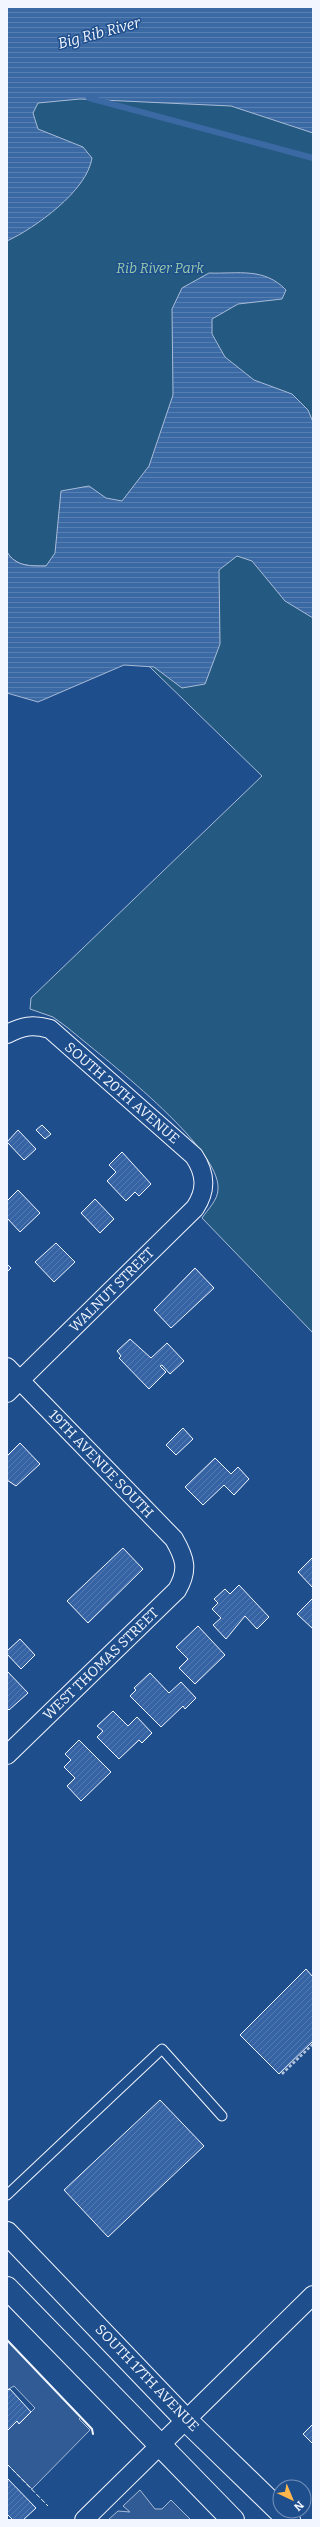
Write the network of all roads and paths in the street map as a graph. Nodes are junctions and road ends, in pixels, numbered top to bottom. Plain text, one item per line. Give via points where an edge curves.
1 (7, 1034) edge
2 (204, 1180) joint
3 (7, 1367) edge
4 (20, 1380) junction
5 (7, 1393) edge
6 (186, 1567) joint
7 (7, 1755) edge
8 (313, 2044) edge
9 (282, 2074) dead end
10 (222, 2116) dead end
11 (7, 2195) edge
12 (7, 2234) edge
13 (7, 2288) edge
14 (313, 2295) edge
15 (186, 2420) junction
16 (159, 2446) junction
17 (84, 2520) edge
18 (233, 2520) edge
19 (289, 2520) edge

1 - 2 street, SOUTH 20TH AVENUE via 23,1026 37,1025 50,1030 194,1156 200,1165
2 - 4 street, WALNUT STREET via 203,1197 195,1208
3 - 4 street, 19TH AVENUE SOUTH
4 - 5 street, WALNUT STREET
4 - 6 street, 19TH AVENUE SOUTH via 174,1540 183,1555
6 - 7 street, WEST THOMAS STREET via 184,1579 177,1590
8 - 9 path
10 - 11 lane via 162,2049
12 - 15 main road, SOUTH 17TH AVENUE
13 - 16 main road
14 - 15 street
15 - 16 street
15 - 19 main road, SOUTH 17TH AVENUE
16 - 17 street
16 - 18 main road

